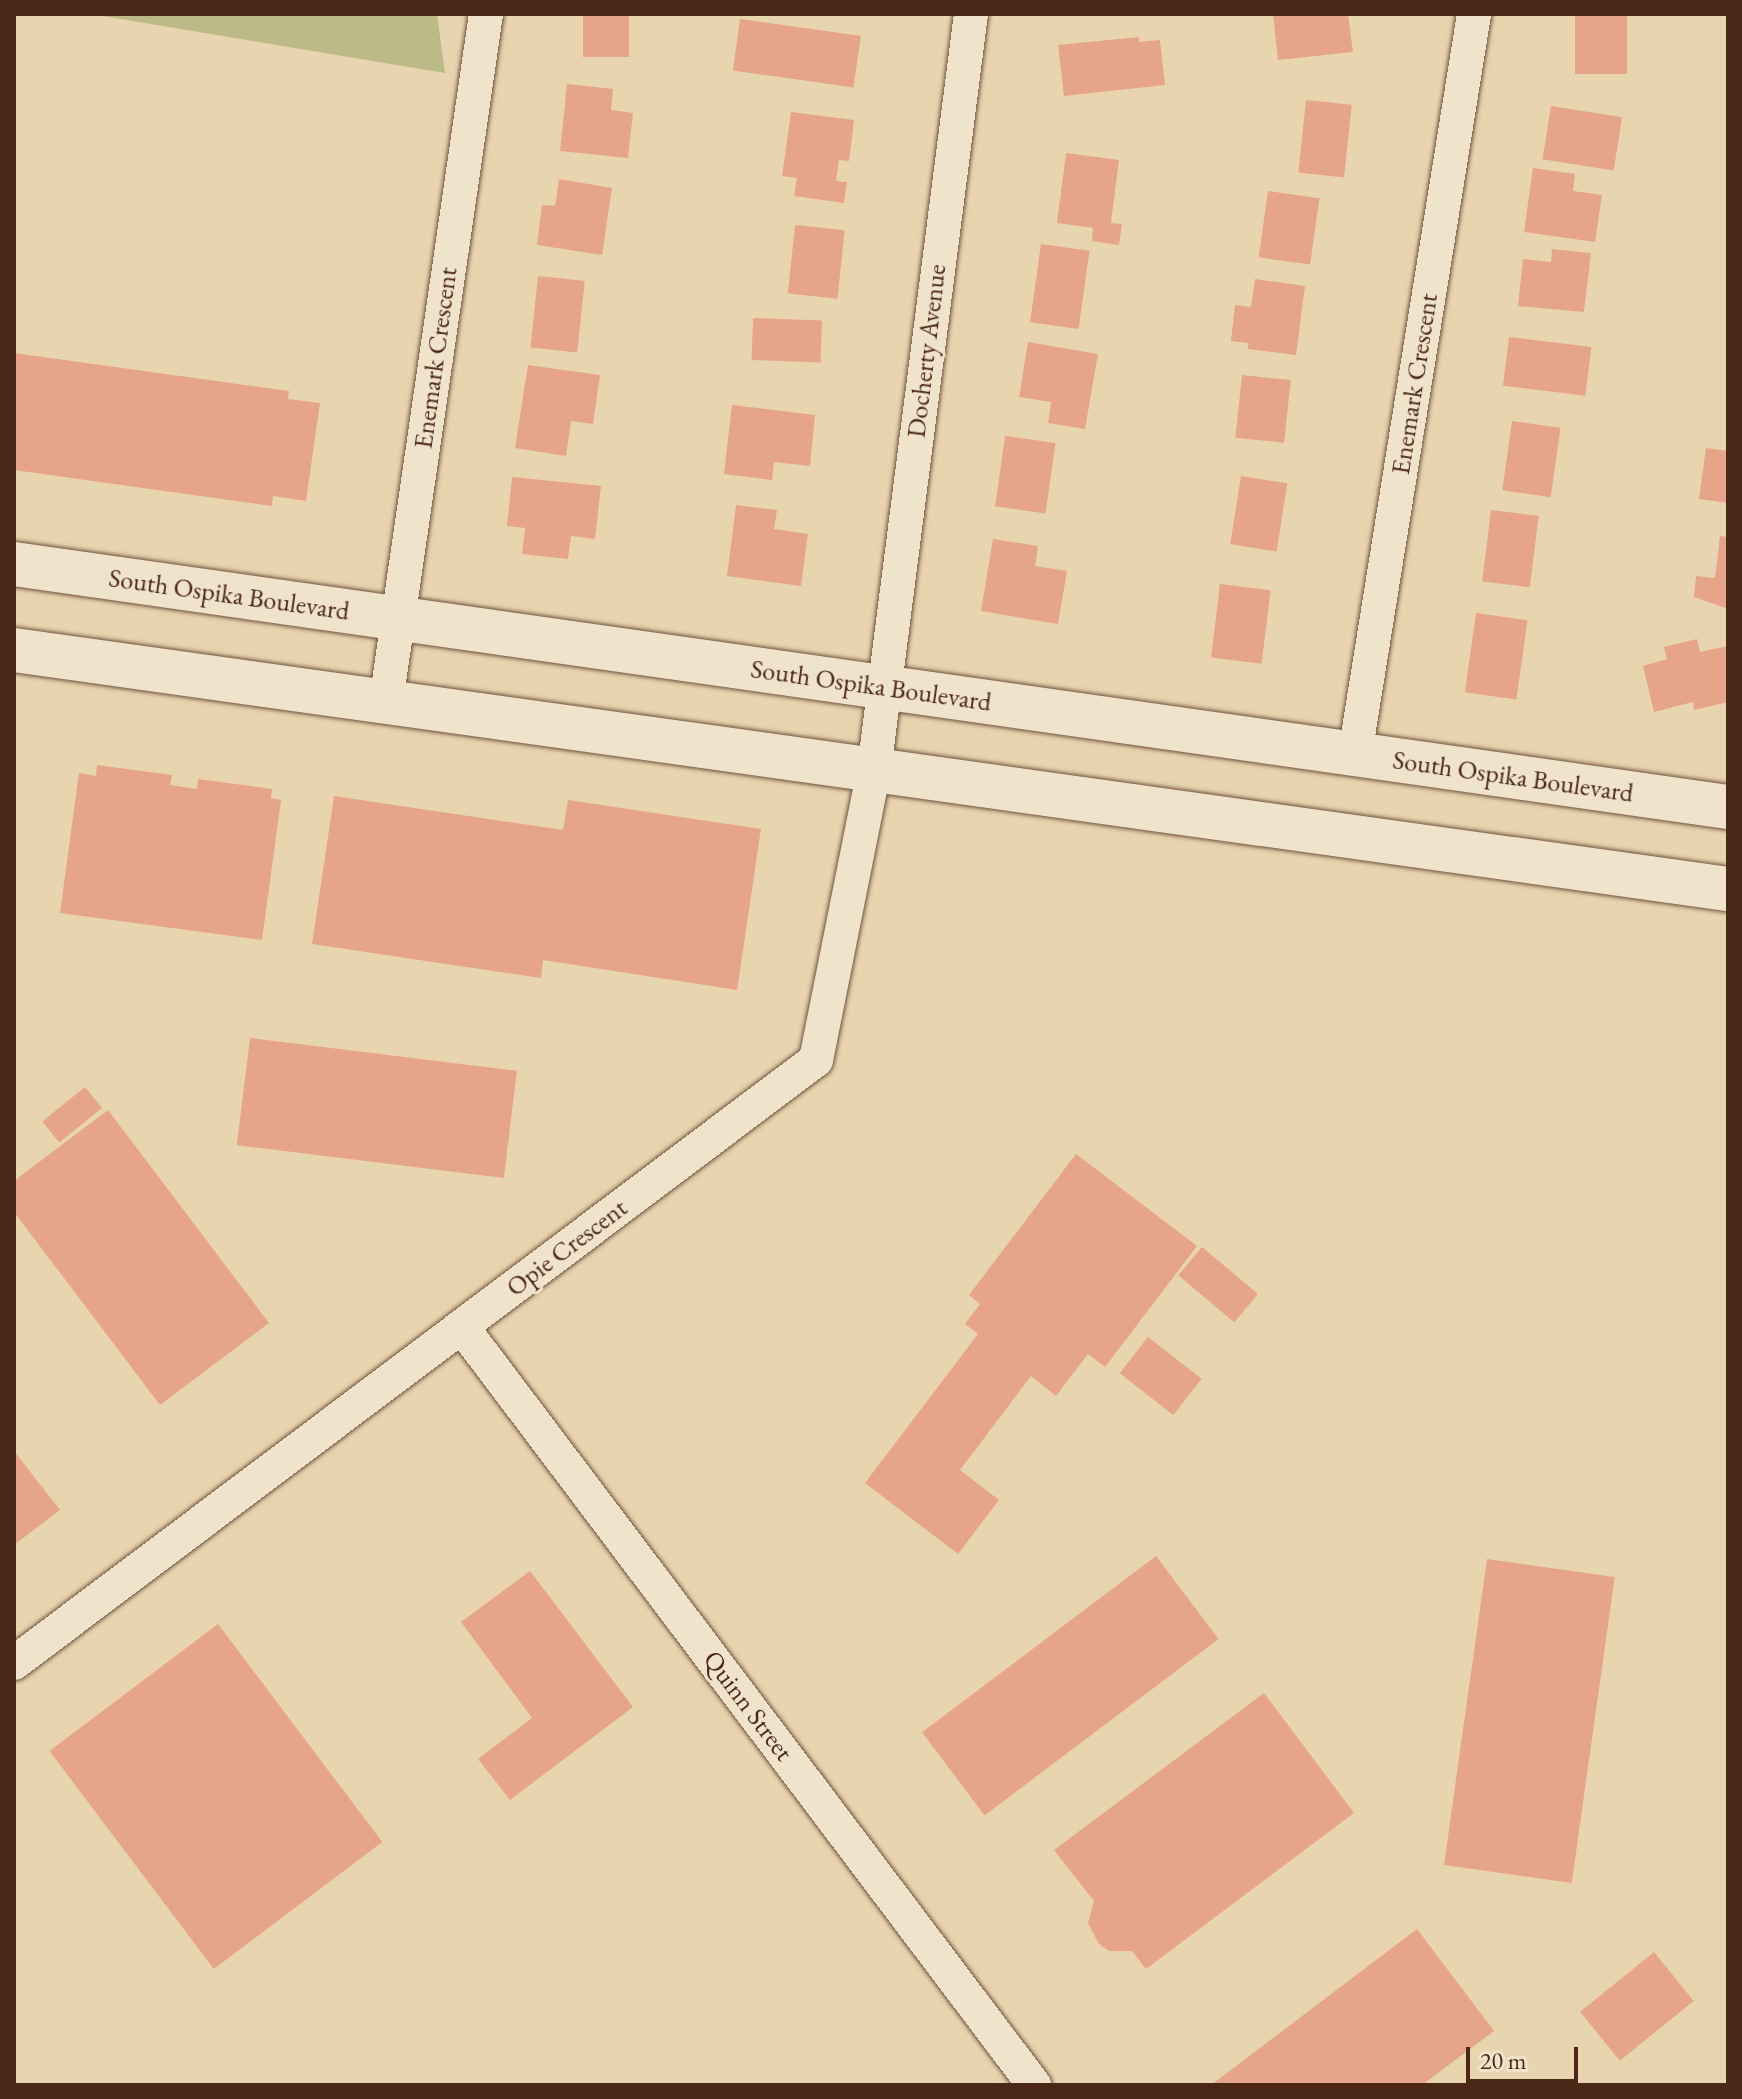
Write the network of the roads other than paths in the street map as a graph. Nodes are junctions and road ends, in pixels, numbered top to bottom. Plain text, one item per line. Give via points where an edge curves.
1 (486, 14) edge
2 (971, 14) edge
3 (1474, 14) edge
4 (14, 564) edge
5 (398, 619) junction
6 (14, 650) edge
7 (883, 688) junction
8 (386, 702) junction
9 (1355, 754) junction
10 (874, 770) junction
11 (1728, 807) edge
12 (1728, 889) edge
13 (462, 1327) junction
14 (14, 1663) edge
15 (1034, 2085) edge

1 - 5 street, Enemark Crescent
2 - 7 street, Docherty Avenue
3 - 9 street, Enemark Crescent
4 - 5 main road, South Ospika Boulevard
5 - 7 main road, South Ospika Boulevard
5 - 8 street, Enemark Crescent
6 - 8 main road
7 - 9 main road, South Ospika Boulevard
7 - 10 street, Opie Crescent
8 - 10 main road
9 - 11 main road, South Ospika Boulevard
10 - 12 main road
10 - 13 street, Opie Crescent via 816,1060
13 - 14 street, Opie Crescent
13 - 15 street, Quinn Street

